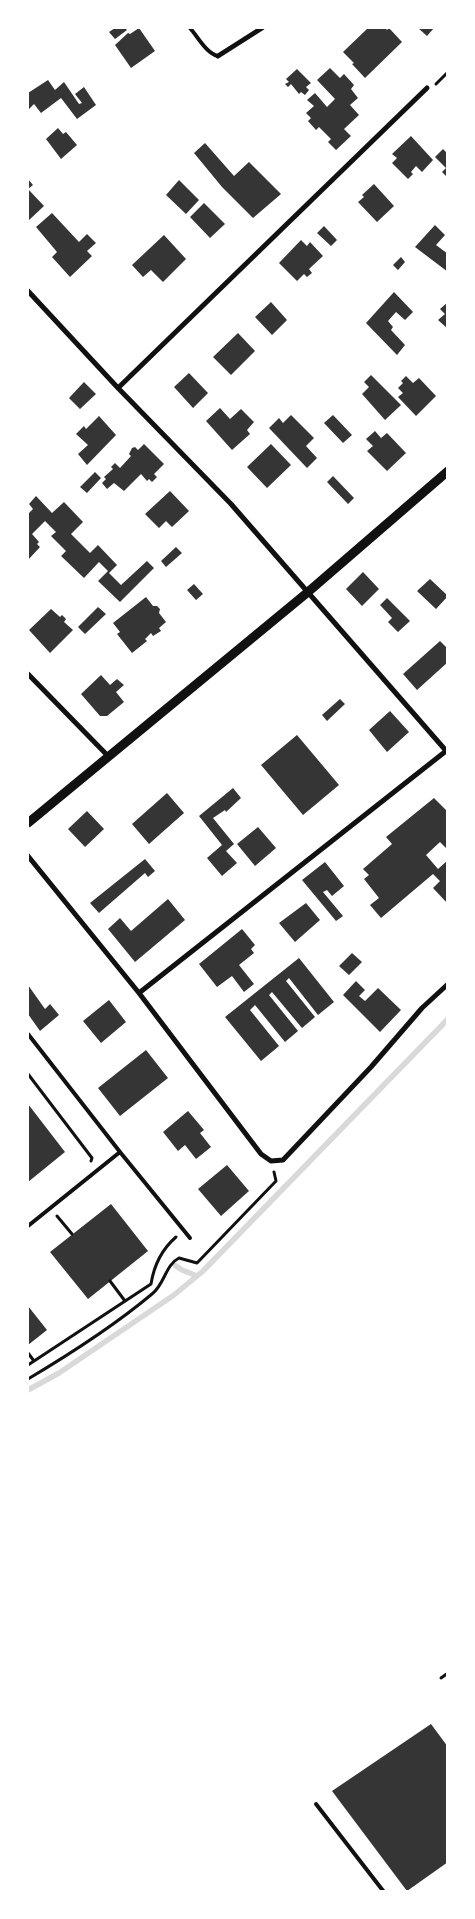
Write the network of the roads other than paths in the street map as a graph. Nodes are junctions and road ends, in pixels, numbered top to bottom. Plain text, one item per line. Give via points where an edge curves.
1 (190, 28) edge
2 (262, 28) edge
3 (218, 56) joint
4 (426, 88) dead end
5 (28, 291) edge
6 (118, 388) junction
7 (448, 471) edge
8 (308, 592) junction
9 (28, 674) edge
10 (447, 752) edge
11 (108, 756) junction
12 (28, 823) edge
13 (28, 856) edge
14 (448, 984) edge
15 (139, 993) junction
16 (28, 1034) edge
17 (120, 1152) junction
18 (28, 1226) edge
19 (190, 1238) dead end
20 (316, 1804) dead end
21 (384, 1892) edge

1 - 3 lane via 212,54
2 - 3 street
4 - 6 street
5 - 6 street
6 - 8 street via 231,504
7 - 8 street
8 - 10 street
8 - 11 street
9 - 11 street
10 - 15 street
11 - 12 street
13 - 15 street
14 - 15 street via 422,1008 283,1160 271,1161 261,1154
16 - 17 lane
17 - 18 lane
17 - 19 lane
20 - 21 lane

